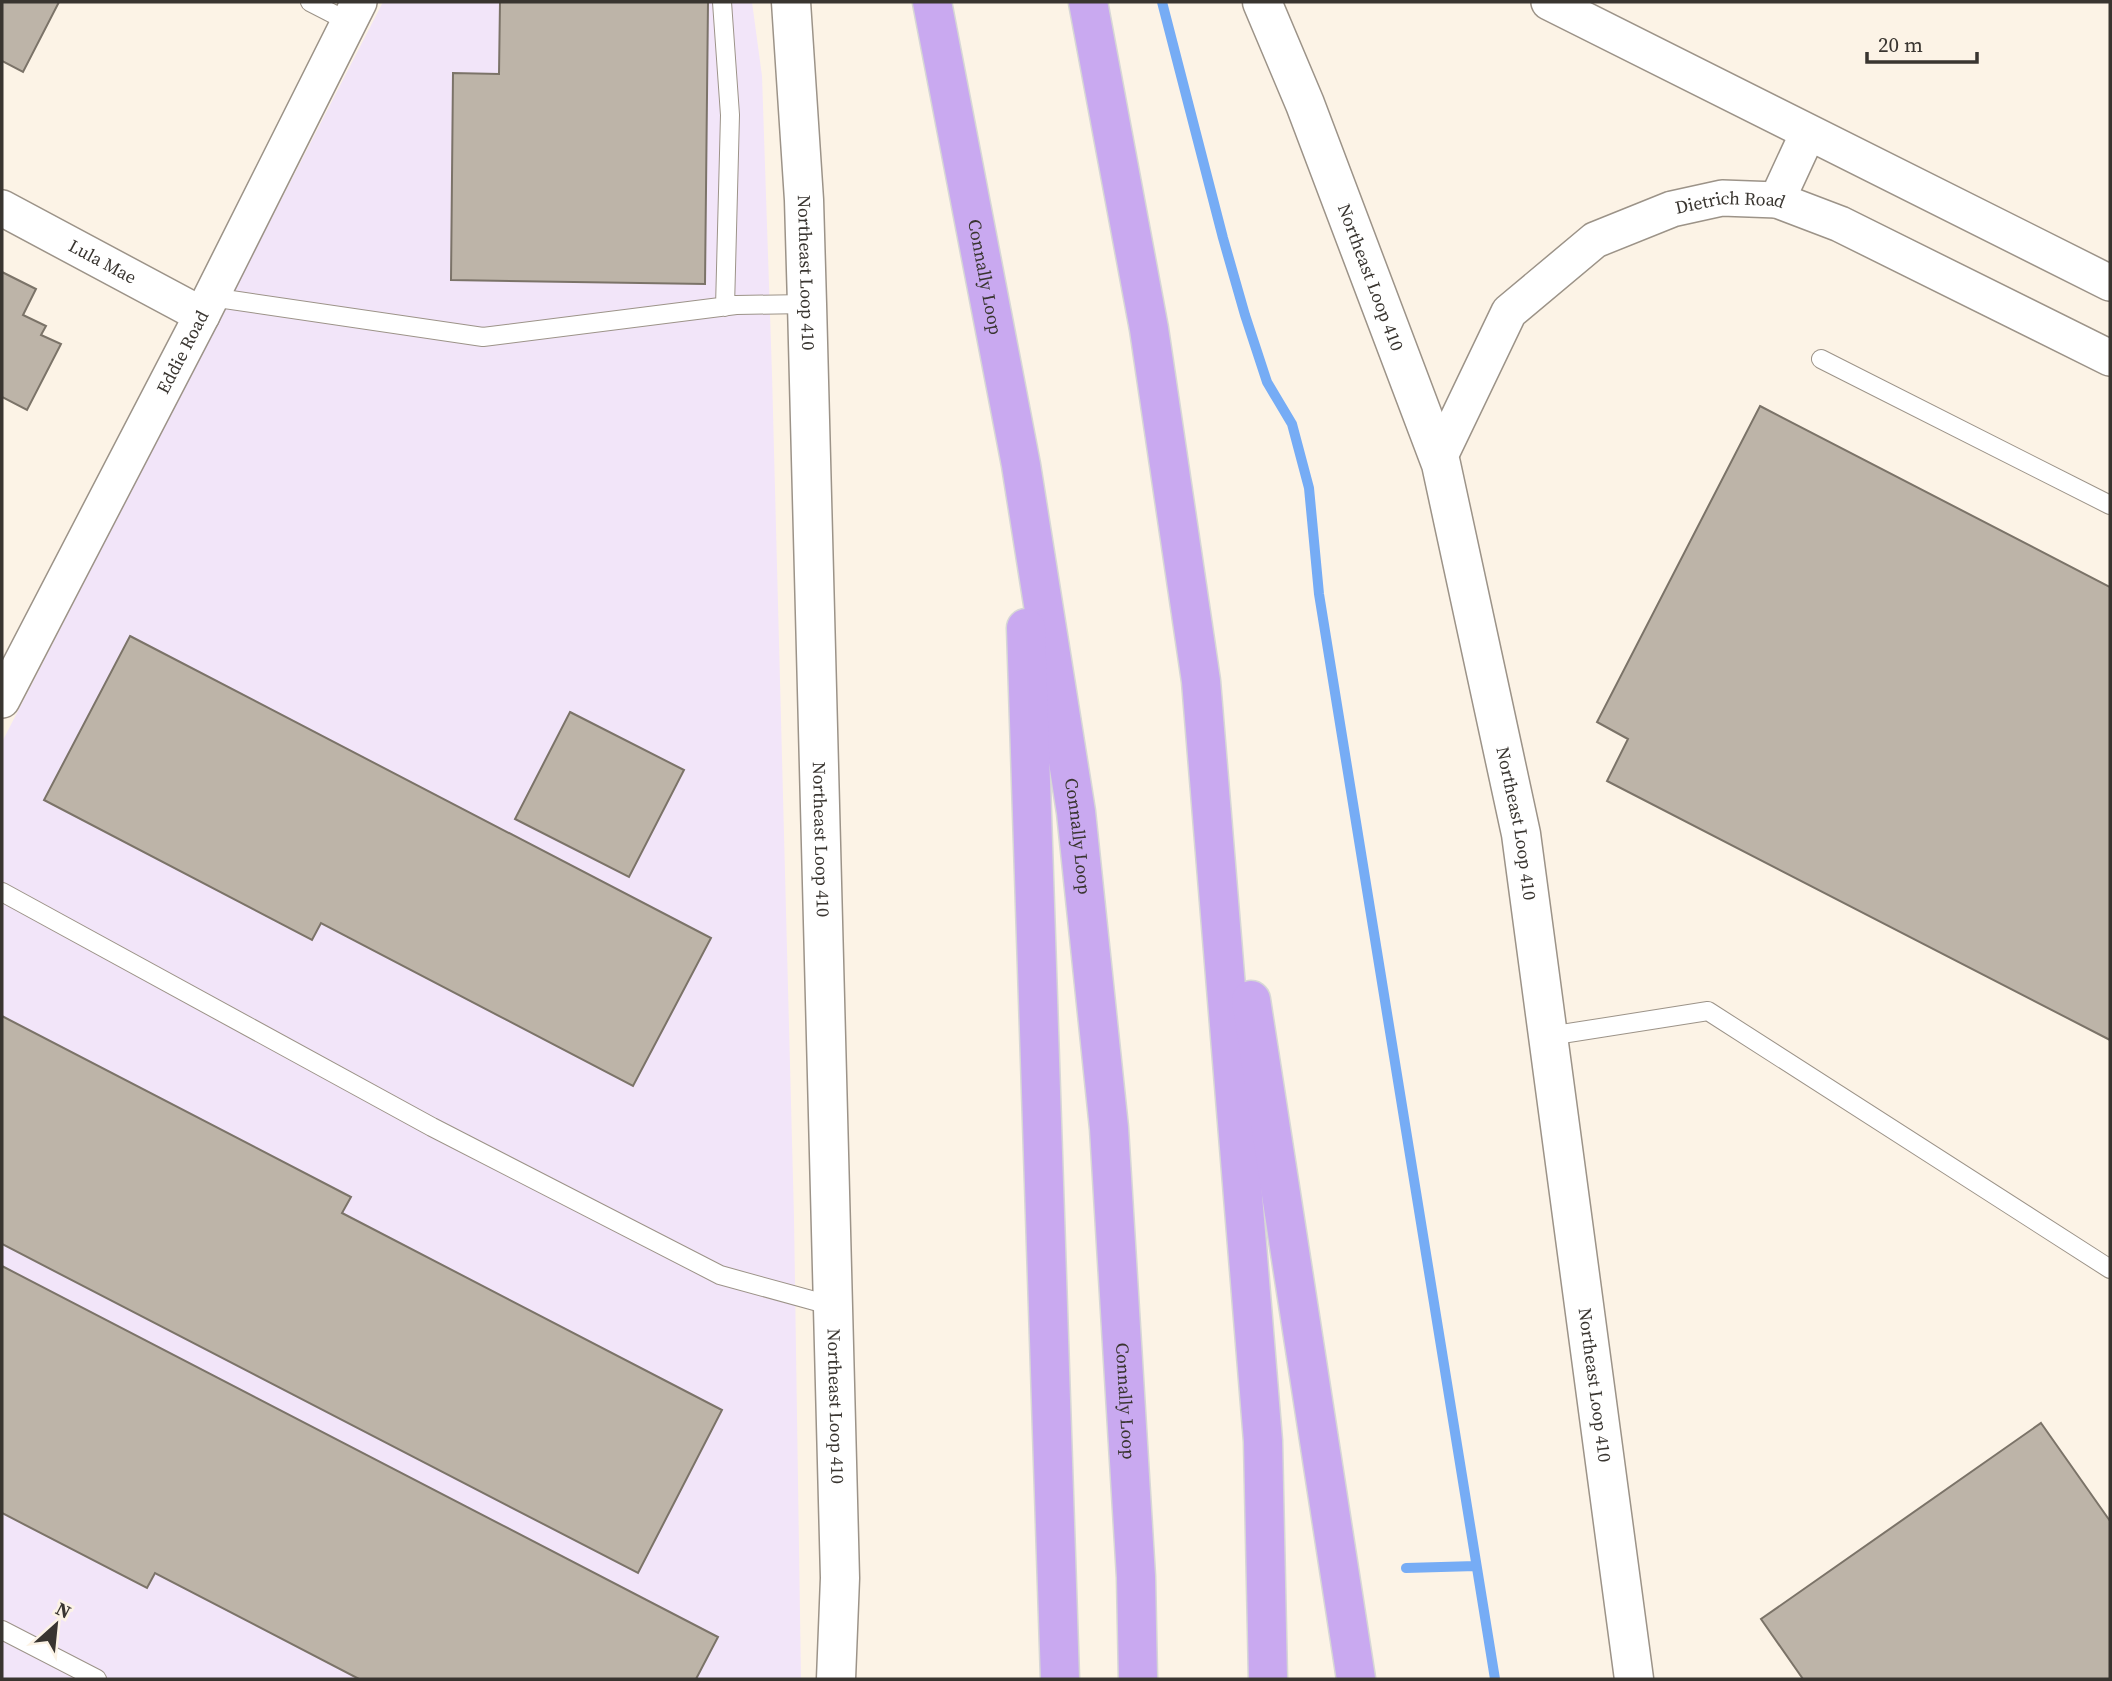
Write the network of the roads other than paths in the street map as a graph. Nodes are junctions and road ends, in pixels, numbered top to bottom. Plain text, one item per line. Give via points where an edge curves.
1 (310, 2) edge
2 (722, 2) edge
3 (791, 2) edge
4 (932, 2) edge
5 (1088, 2) edge
6 (1262, 2) edge
7 (1549, 2) edge
8 (354, 12) edge
9 (1808, 133) junction
10 (1777, 200) junction
11 (2, 208) edge
12 (2110, 284) edge
13 (807, 303) junction
14 (207, 306) junction
15 (725, 307) junction
16 (2110, 358) edge
17 (1821, 359) dead end
18 (1439, 458) junction
19 (1021, 465) junction
20 (2110, 505) edge
21 (1201, 681) junction
22 (2, 700) edge
23 (2, 892) edge
24 (1549, 1036) junction
25 (2109, 1266) edge
26 (833, 1306) junction
27 (1336, 1553) junction
28 (2, 1630) edge
29 (97, 1679) edge
30 (836, 1679) edge
31 (1060, 1679) edge
32 (1138, 1679) edge
33 (1268, 1679) edge
34 (1340, 1679) edge
35 (1356, 1679) edge
36 (1634, 1679) edge

1 - 8 lane
2 - 15 lane via 730,115
3 - 13 main road, Northeast Loop 410
4 - 19 highway, Connally Loop
5 - 21 highway via 1149,329
6 - 18 main road, Northeast Loop 410
7 - 9 street
8 - 14 street, Eddie Road
9 - 10 street
9 - 12 street
10 - 16 street, Dietrich Road via 1840,224
10 - 18 street, Dietrich Road via 1723,198 1672,209 1595,240 1509,312
11 - 14 street, Lula Mae
13 - 15 lane
13 - 26 main road, Northeast Loop 410
14 - 15 lane via 483,337
14 - 22 street, Eddie Road
17 - 20 lane
18 - 24 main road, Northeast Loop 410 via 1521,834
19 - 31 highway
19 - 32 highway, Connally Loop via 1076,812 1109,1128
21 - 27 highway
21 - 33 highway via 1264,1441
23 - 26 lane via 432,1127 720,1275
24 - 25 lane via 1708,1012
24 - 36 main road, Northeast Loop 410
26 - 30 main road, Northeast Loop 410 via 840,1578
27 - 34 highway
27 - 35 highway
28 - 29 lane

